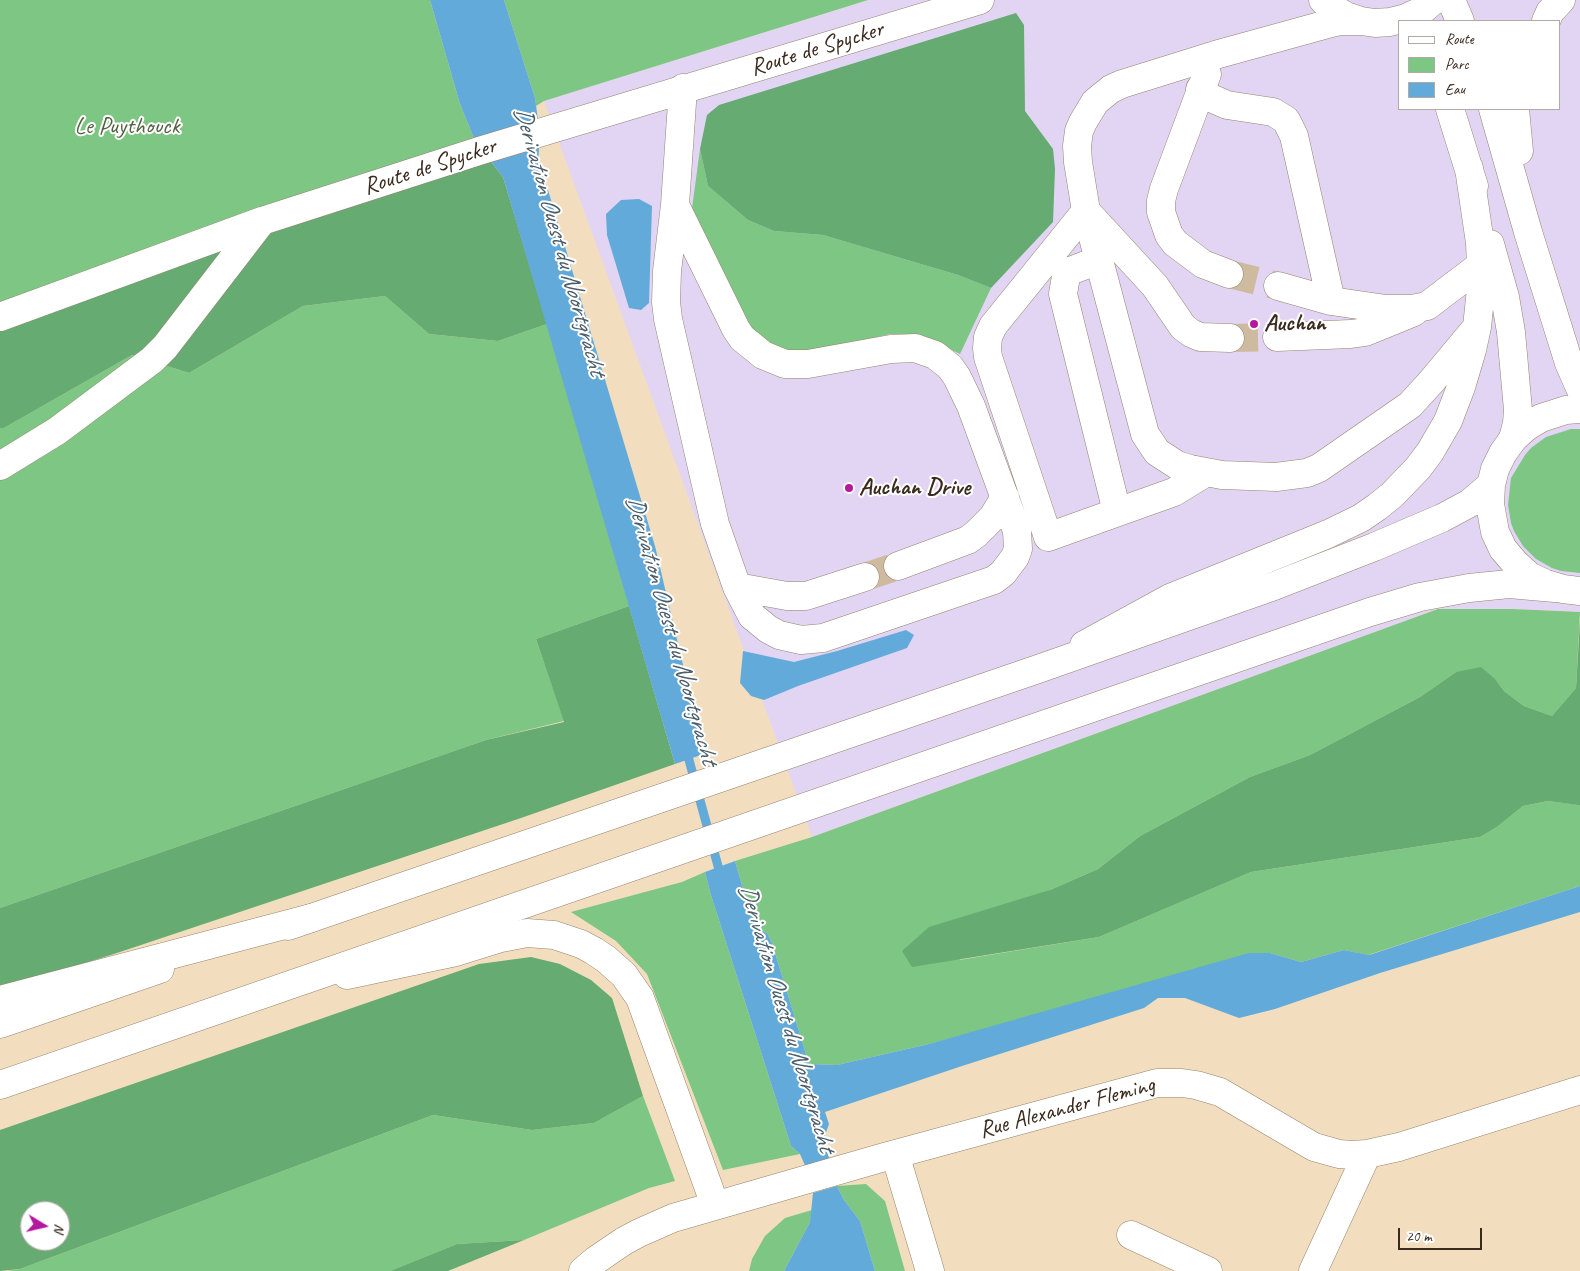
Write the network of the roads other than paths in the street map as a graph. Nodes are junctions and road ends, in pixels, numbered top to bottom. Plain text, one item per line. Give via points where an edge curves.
1 (980, 0) edge
2 (1323, 0) edge
3 (1434, 0) edge
4 (1452, 0) edge
5 (1561, 0) edge
6 (1460, 20) edge
7 (1546, 20) edge
8 (1381, 26) edge
9 (1215, 55) junction
10 (683, 88) junction
11 (1200, 89) junction
12 (1450, 110) edge
13 (1494, 110) edge
14 (1515, 110) edge
15 (1469, 168) junction
16 (675, 205) junction
17 (1086, 211) junction
18 (262, 222) junction
19 (1528, 232) junction
20 (1099, 260) junction
21 (1482, 265) junction
22 (1229, 274) tunnel mouth
23 (1278, 286) tunnel mouth
24 (1331, 301) junction
25 (1427, 306) junction
26 (0, 317) edge
27 (1477, 327) junction
28 (1277, 337) tunnel mouth
29 (1230, 338) tunnel mouth
30 (1580, 388) edge
31 (1580, 409) edge
32 (1513, 438) junction
33 (0, 466) edge
34 (1204, 473) junction
35 (1491, 485) junction
36 (1005, 497) junction
37 (1117, 512) junction
38 (898, 566) tunnel mouth
39 (865, 577) tunnel mouth
40 (737, 587) junction
41 (1567, 590) edge
42 (1041, 668) junction
43 (311, 918) junction
44 (272, 991) junction
45 (0, 1000) edge
46 (0, 1024) edge
47 (0, 1085) edge
48 (1580, 1090) edge
49 (895, 1154) junction
50 (1367, 1154) junction
51 (715, 1205) junction
52 (1131, 1235) dead end
53 (583, 1271) edge
54 (930, 1271) edge
55 (1208, 1271) edge
56 (1313, 1271) edge

1 - 10 main road, Route de Spycker
2 - 8 main road via 1339,12
3 - 8 main road via 1414,15
4 - 6 main road
5 - 7 main road
8 - 9 main road via 1340,21
9 - 11 main road
9 - 17 main road via 1122,84 1095,102 1079,132 1078,162
10 - 16 main road
10 - 18 main road, Route de Spycker
11 - 22 main road via 1164,189 1161,212 1175,244 1203,264
11 - 24 main road via 1227,105 1273,112 1286,120 1294,136
12 - 15 main road
13 - 19 main road
14 - 19 main road
15 - 21 main road
15 - 32 main road via 1509,316 1518,410
16 - 36 main road via 736,329 763,355 785,364 808,364 914,348 935,355 950,368 971,406
16 - 40 main road via 665,288 668,320 715,524
17 - 20 main road
17 - 29 main road via 1155,286 1183,327 1200,337
17 - 37 main road via 993,326 987,348 1048,537
18 - 26 main road, Route de Spycker
18 - 33 main road via 152,360 57,431
19 - 30 main road via 1569,363
20 - 34 main road via 1145,434 1165,459
20 - 37 main road via 1070,271 1063,294
21 - 25 main road
21 - 27 main road
23 - 24 main road
24 - 25 main road via 1386,308
25 - 28 main road via 1365,332
27 - 34 main road via 1410,405 1319,468 1276,477
27 - 42 main road via 1461,387 1440,436 1418,468 1377,507 1328,534 1170,598
31 - 32 main road via 1541,418
32 - 35 main road via 1498,460
34 - 37 main road via 1174,492
35 - 41 main road via 1492,523 1503,549 1529,576
35 - 42 main road via 1464,507 1374,547
36 - 38 main road via 993,517 968,540
36 - 40 main road via 1018,531 1018,549 1003,573 994,580 823,638 791,638 768,629 752,616
39 - 40 main road via 806,596
41 - 44 main road via 1493,585 1394,604
42 - 43 main road
43 - 45 main road
43 - 46 main road
44 - 47 main road
44 - 51 main road via 526,934 554,935 581,944 616,967 640,998
48 - 50 main road, Rue Alexander Fleming via 1399,1147
49 - 50 main road, Rue Alexander Fleming via 1145,1086 1182,1082 1230,1096 1314,1147 1339,1154
49 - 51 main road, Rue Alexander Fleming
49 - 54 main road
50 - 56 main road
51 - 53 main road, Rue Alexander Fleming via 639,1233
52 - 55 main road

